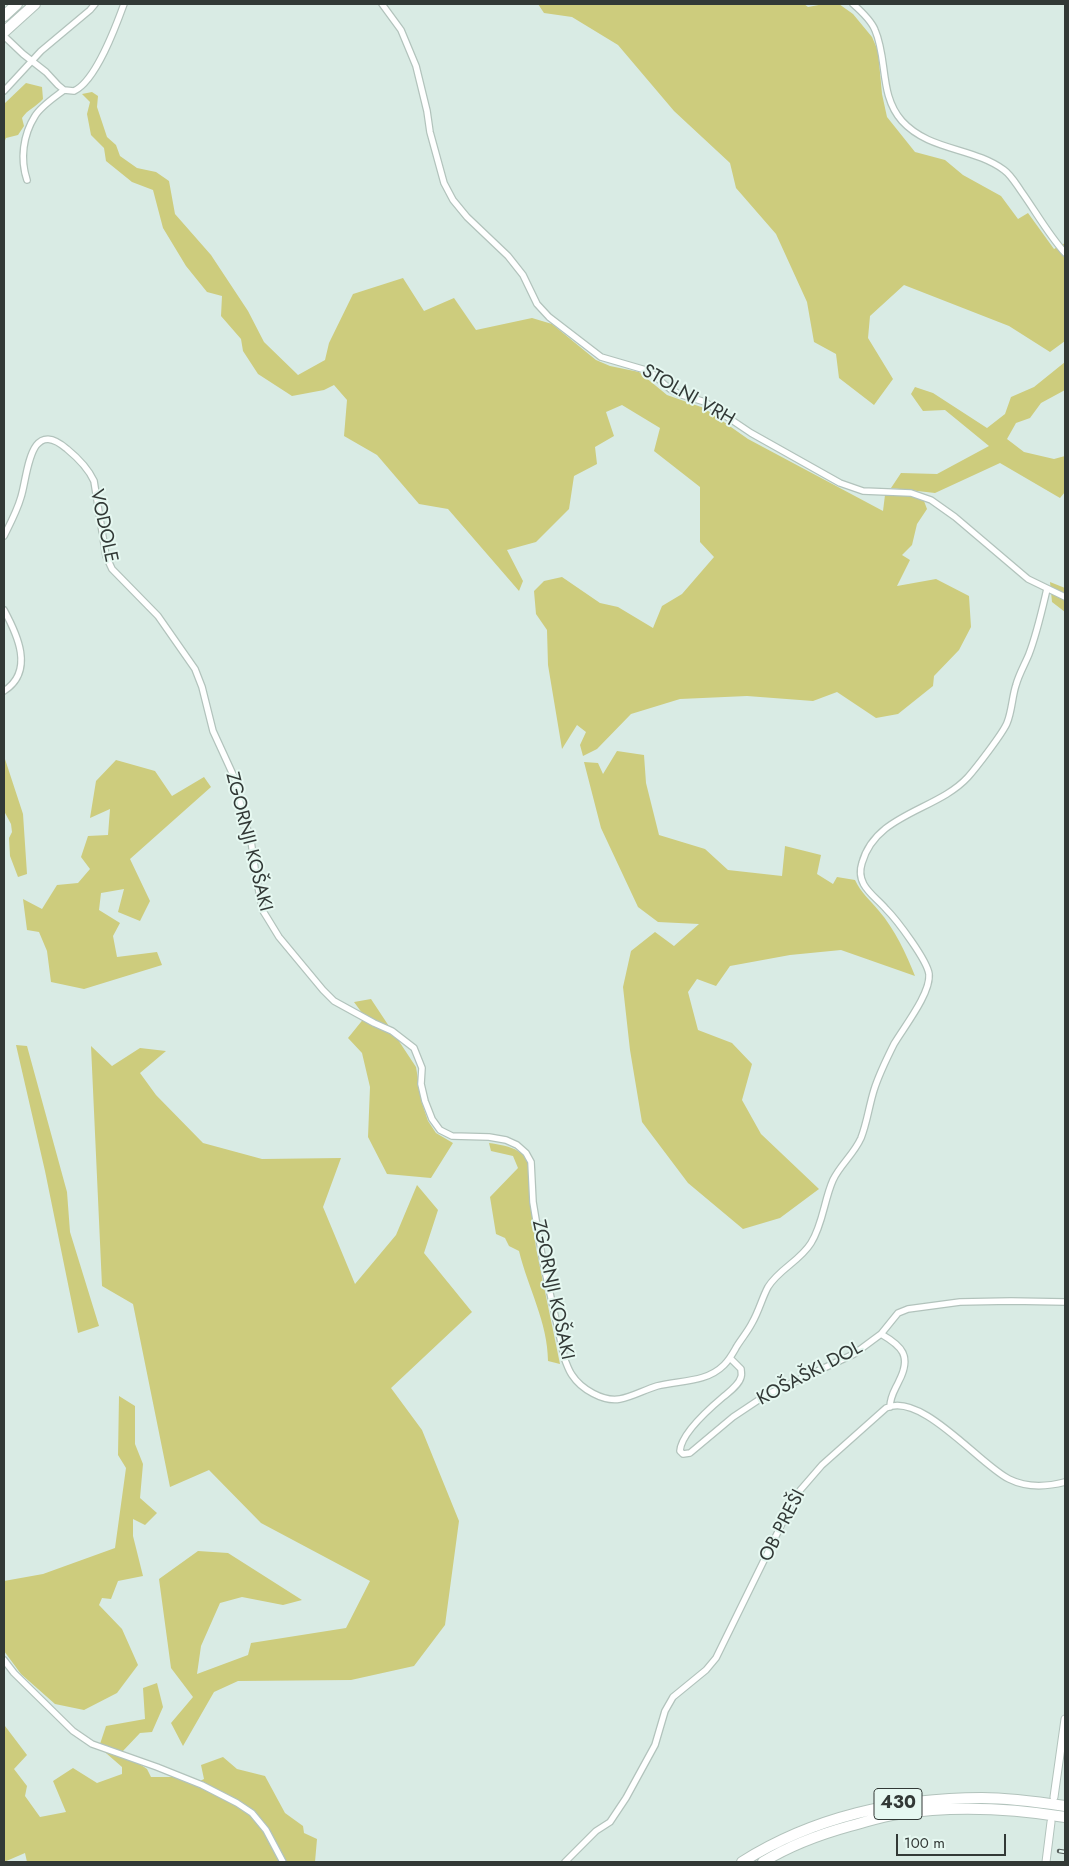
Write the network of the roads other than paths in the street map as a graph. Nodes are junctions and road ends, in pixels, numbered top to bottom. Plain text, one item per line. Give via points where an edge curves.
1 (17, 4) edge
2 (35, 4) edge
3 (95, 4) edge
4 (124, 4) edge
5 (382, 4) edge
6 (853, 4) edge
7 (4, 16) edge
8 (4, 32) edge
9 (4, 36) edge
10 (31, 60) junction
11 (64, 90) junction
12 (4, 91) edge
13 (27, 180) dead end
14 (1065, 253) edge
15 (4, 536) edge
16 (131, 588) joint
17 (1047, 589) junction
18 (1065, 597) edge
19 (4, 610) edge
20 (4, 690) edge
21 (1065, 1302) edge
22 (881, 1334) junction
23 (730, 1358) junction
24 (890, 1407) junction
25 (1065, 1482) edge
26 (4, 1660) edge
27 (1065, 1720) edge
28 (1054, 1797) dead end
29 (1065, 1806) edge
30 (1065, 1817) edge
31 (1050, 1822) dead end
32 (283, 1862) edge
33 (565, 1862) edge
34 (742, 1862) edge
35 (763, 1862) edge
36 (1046, 1862) edge

1 - 7 highway
2 - 8 highway
3 - 10 street
4 - 11 street via 112,35 89,77 79,89
5 - 17 street, STOLNI VRH via 401,30 416,66 444,183 453,200 508,256 523,275 537,304 549,317 601,357 649,370 670,389 705,402 751,433 840,482 863,490 911,493 931,500 1028,578
6 - 14 street via 875,29 882,51 887,93 901,121 919,136 981,158 1006,171
9 - 10 street
10 - 11 street
10 - 12 street
11 - 13 street via 35,114 22,154
15 - 16 street, VODOLE via 21,498 30,454 41,441 55,440 90,472 97,494 106,556 112,569
16 - 23 street, ZGORNJI KOŠAKI via 158,616 195,669 212,730 235,778 251,841 263,911 279,937 334,1001 392,1031 414,1048 422,1068 425,1101 440,1130 452,1136 506,1140 526,1153 531,1162 533,1202 543,1262 565,1360 572,1375 593,1393 614,1400 667,1383 705,1378
17 - 18 street, STOLNI VRH
17 - 23 street, ZGORNJI KOŠAKI via 1007,723 998,737 960,785 894,821 863,859 862,883 887,910 924,961 929,973 928,986 885,1063 857,1147 833,1179 811,1243 769,1286 752,1323
19 - 20 street via 21,650 16,677
21 - 22 street, KOŠAŠKI DOL via 960,1302 908,1309 898,1313
22 - 23 street, KOŠAŠKI DOL via 854,1354 766,1395 732,1417 690,1453 683,1454 680,1445 686,1435 741,1377 741,1369
22 - 24 street via 896,1343 905,1358 903,1374 890,1399
24 - 25 street via 902,1407 931,1418 1009,1479 1035,1486
24 - 33 street, OB PREŠI via 822,1465 796,1495 716,1658 673,1696 655,1745 610,1822 596,1831
26 - 32 street via 73,1731 92,1744 202,1785 252,1812
27 - 28 street
29 - 34 highway, 430 via 983,1798 896,1804 821,1824 780,1840
30 - 35 highway, 430 via 1001,1808 951,1808 896,1814 828,1832
31 - 36 street

